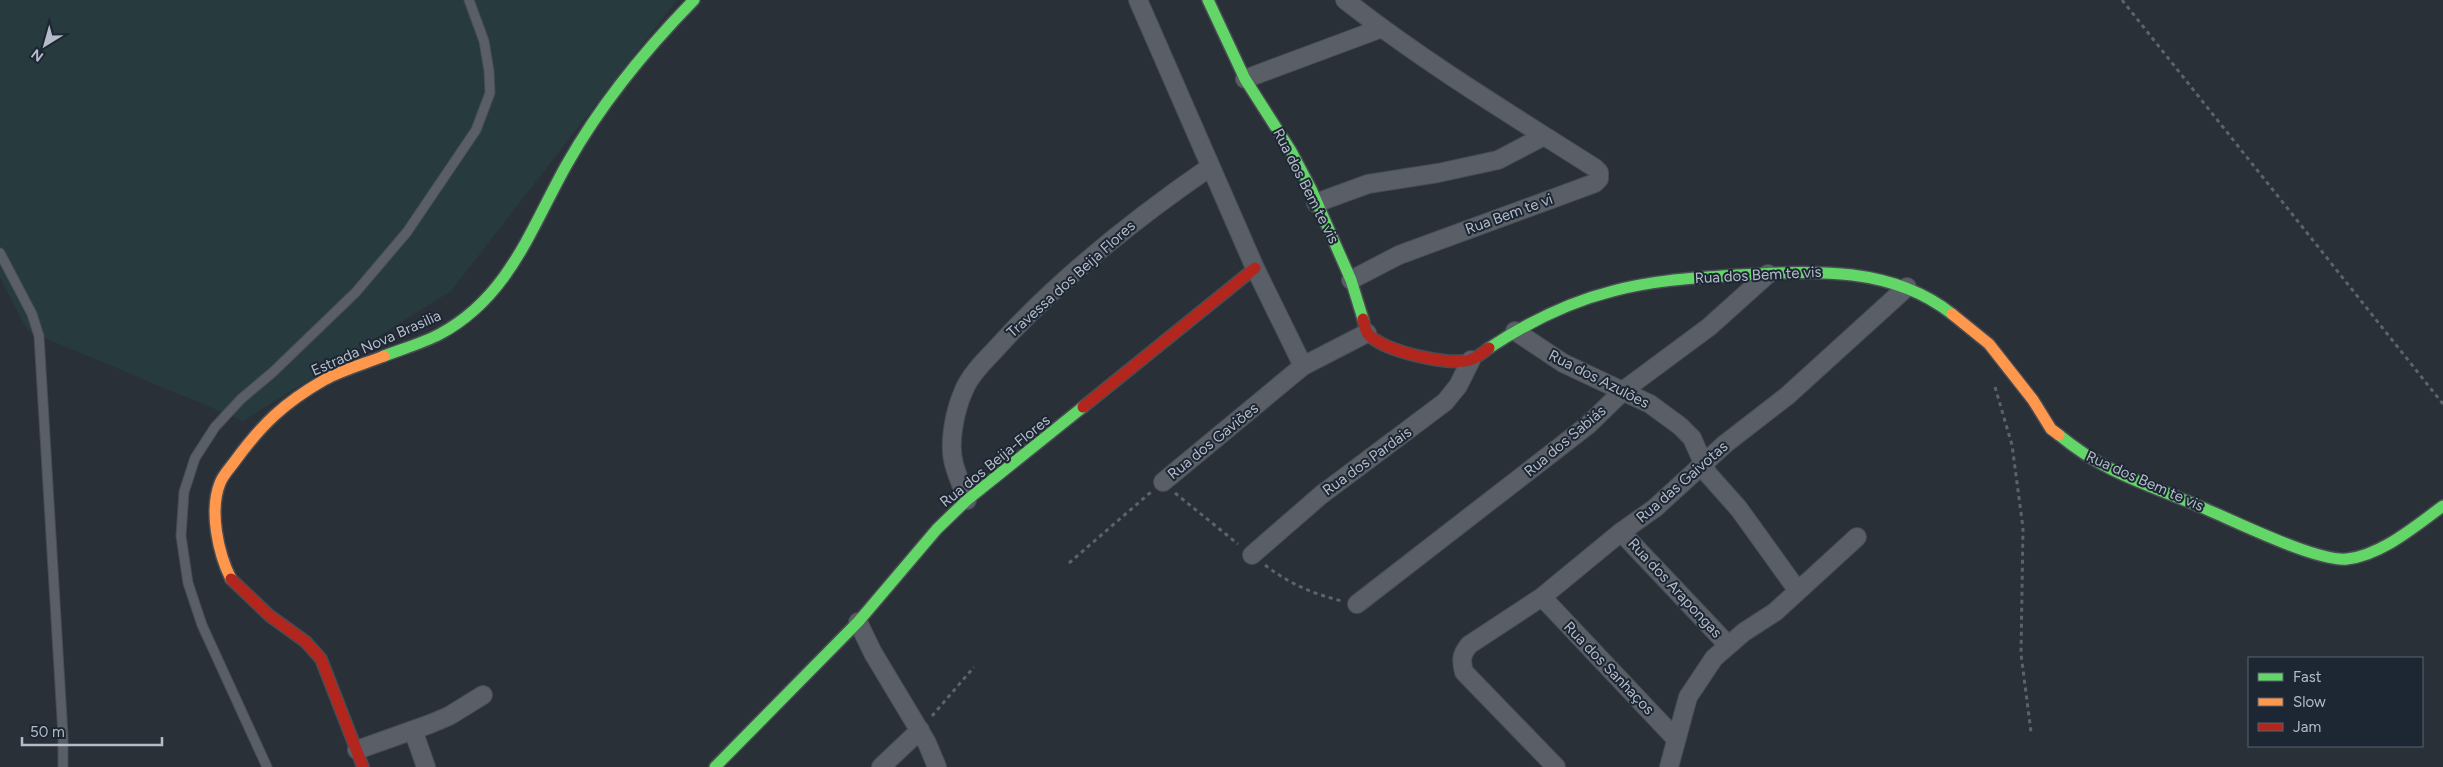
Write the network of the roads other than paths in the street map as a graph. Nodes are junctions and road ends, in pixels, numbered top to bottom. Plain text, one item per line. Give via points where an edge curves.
1 (469, 0) edge
2 (694, 0) edge
3 (1138, 0) edge
4 (1208, 0) edge
5 (1345, 0) edge
6 (1382, 28) junction
7 (1245, 79) junction
8 (1544, 136) junction
9 (1210, 167) junction
10 (1316, 203) junction
11 (0, 253) edge
12 (1255, 268) junction
13 (1768, 274) junction
14 (1351, 280) junction
15 (1907, 287) junction
16 (1515, 330) junction
17 (1367, 333) junction
18 (1471, 360) junction
19 (1304, 366) junction
20 (1624, 390) junction
21 (1703, 464) junction
22 (1163, 482) road end
23 (967, 500) junction
24 (2443, 506) edge
25 (1622, 532) junction
26 (1857, 537) dead end
27 (1252, 555) dead end
28 (1798, 591) junction
29 (1542, 597) junction
30 (1357, 604) dead end
31 (858, 622) junction
32 (1728, 645) junction
33 (483, 695) dead end
34 (413, 730) junction
35 (920, 730) junction
36 (1675, 738) junction
37 (357, 750) junction
38 (936, 762) edge
39 (1553, 766) edge
40 (63, 767) edge
41 (267, 767) edge
42 (363, 767) edge
43 (426, 767) edge
44 (714, 767) edge
45 (880, 767) edge
46 (1669, 767) edge

1 - 41 lane via 484,41 489,71 490,93 476,130 407,232 356,292 241,398 215,428 195,458 184,492 181,536 188,583 202,625
2 - 37 street, Estrada Nova Brasilia via 657,38 593,123 503,281 471,313 440,334 326,379 287,403 258,430 220,482 215,504 216,521 224,565 232,582 306,642 321,659
3 - 9 street
4 - 7 street, Rua dos Bem te vis
5 - 6 street, Rua Bem te vi
6 - 7 street
6 - 8 street, Rua Bem te vi
7 - 10 street, Rua dos Bem te vis via 1291,151
8 - 10 street via 1498,160 1368,184
8 - 14 street, Rua Bem te vi via 1595,168 1599,179 1399,255
9 - 12 street
9 - 23 street, Travessa dos Beija Flores via 1135,220 1066,280 1030,312 974,374 958,409 953,439 953,462
10 - 14 street, Rua dos Bem te vis
11 - 40 lane via 32,314 39,336 64,735
12 - 19 street
12 - 23 street, Rua dos Beija-Flores
13 - 15 street, Rua dos Bem te vis via 1839,272
13 - 16 street, Rua dos Bem te vis via 1669,279 1610,291
13 - 20 street, Rua dos Sabiás via 1709,327
14 - 17 street, Rua dos Bem te vis
15 - 21 street, Rua das Gaivotas via 1787,396
15 - 24 street, Rua dos Bem te vis via 1938,303 1989,344 2051,429 2080,452 2111,469 2295,546 2325,557 2346,559 2373,550
16 - 18 street
16 - 20 street, Rua dos Azulões via 1563,363
17 - 18 street via 1413,356
17 - 19 street, Rua dos Gaviões
18 - 27 street, Rua dos Pardais via 1458,386 1445,402 1321,495
19 - 22 street, Rua dos Gaviões
20 - 21 street, Rua dos Azulões via 1680,426 1692,438
20 - 30 street, Rua dos Sabiás via 1581,430
21 - 25 street, Rua das Gaivotas via 1655,508
21 - 28 street, Rua dos Azulões
23 - 31 street, Rua dos Beija-Flores via 937,529
25 - 29 street, Rua das Gaivotas
25 - 32 street, Rua dos Arapongas
26 - 28 street
28 - 32 street via 1775,612
29 - 36 street, Rua dos Sanhaços
29 - 39 street, Rua das Gaivotas via 1469,645 1461,658 1464,672
31 - 35 street
31 - 44 street, Rua dos Beija-Flores
32 - 36 street via 1693,687 1683,707
33 - 34 street via 449,716
34 - 37 street
34 - 43 street
35 - 38 street
35 - 45 street
36 - 46 street
37 - 42 street, Estrada Nova Brasilia

